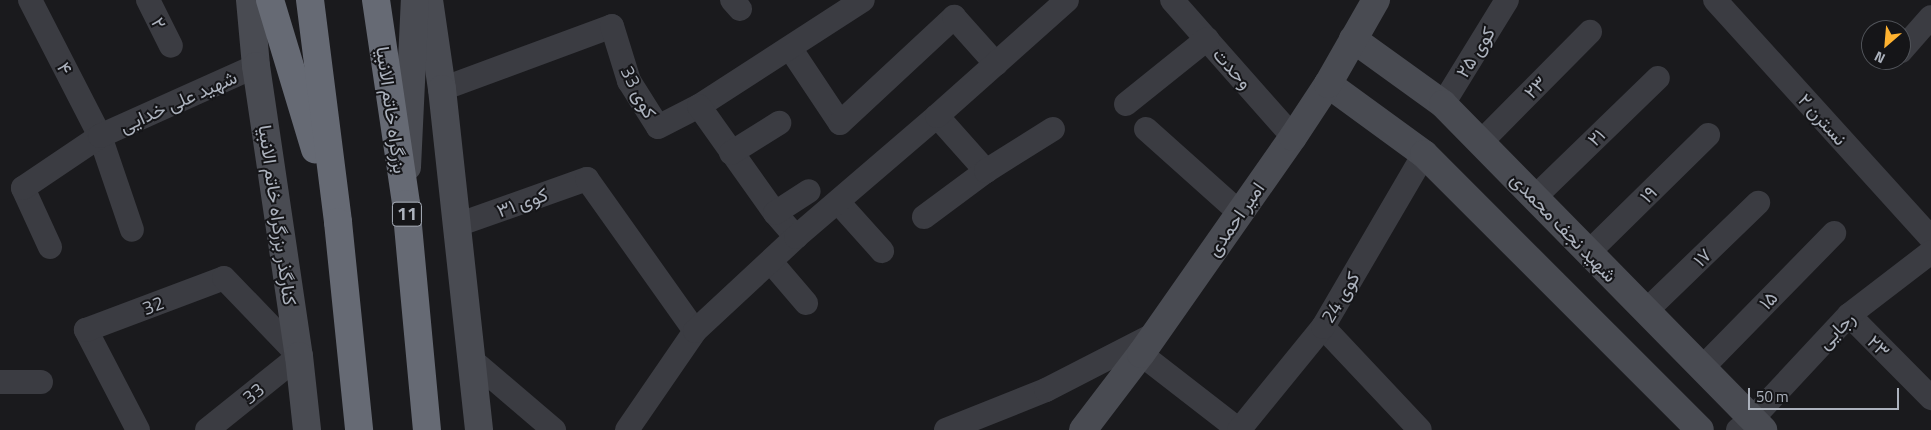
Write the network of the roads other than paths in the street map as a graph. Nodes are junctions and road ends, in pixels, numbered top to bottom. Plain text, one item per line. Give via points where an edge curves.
1 (30, 0) edge
2 (148, 0) edge
3 (250, 0) edge
4 (270, 0) edge
5 (310, 0) edge
6 (376, 0) edge
7 (416, 0) edge
8 (429, 0) edge
9 (863, 0) edge
10 (1067, 0) edge
11 (1172, 0) edge
12 (1376, 0) edge
13 (1507, 0) edge
14 (1715, 0) edge
15 (1931, 17) edge
16 (1590, 32) dead end
17 (1207, 39) junction
18 (1353, 39) junction
19 (1911, 40) edge
20 (171, 46) dead end
21 (790, 48) junction
22 (996, 64) junction
23 (256, 66) junction
24 (1658, 78) dead end
25 (1328, 84) junction
26 (442, 90) junction
27 (1126, 104) dead end
28 (1443, 104) junction
29 (699, 106) junction
30 (938, 116) junction
31 (780, 123) dead end
32 (1054, 129) dead end
33 (1146, 129) dead end
34 (1708, 135) dead end
35 (100, 136) junction
36 (1293, 136) junction
37 (1481, 142) junction
38 (731, 153) junction
39 (1424, 154) junction
40 (986, 172) junction
41 (809, 191) dead end
42 (1535, 197) junction
43 (838, 202) junction
44 (1758, 203) dead end
45 (406, 204) junction
46 (775, 213) junction
47 (1240, 213) junction
48 (924, 217) dead end
49 (338, 222) junction
50 (457, 226) junction
51 (132, 230) dead end
52 (1834, 233) dead end
53 (796, 237) junction
54 (1931, 238) edge
55 (50, 247) dead end
56 (882, 250) dead end
57 (1589, 252) junction
58 (1931, 252) edge
59 (770, 262) junction
60 (806, 303) dead end
61 (1646, 311) junction
62 (1849, 315) junction
63 (1323, 327) junction
64 (695, 331) junction
65 (1147, 344) junction
66 (299, 356) junction
67 (472, 360) junction
68 (1702, 368) junction
69 (0, 382) edge
70 (41, 382) dead end
71 (1931, 398) edge
72 (1751, 426) edge
73 (1080, 427) edge
74 (138, 430) edge
75 (207, 430) edge
76 (307, 430) edge
77 (359, 430) edge
78 (428, 430) edge
79 (479, 430) edge
80 (554, 430) edge
81 (628, 430) edge
82 (946, 430) edge
83 (1239, 430) edge
84 (1420, 430) edge
85 (1700, 430) edge

1 - 35 street, ۴
2 - 20 street, ۲
3 - 23 main road, کنارگذر بزرگراه خاتم الانبیا
4 - 49 highway
5 - 49 highway
6 - 45 highway, بزرگراه خاتم الانبیا / 11
7 - 45 main road
8 - 26 main road
9 - 21 street, کوی 33
10 - 22 street
11 - 17 street, وحدت
12 - 18 main road, امیر احمدی
13 - 28 street, کوی ۲۵
14 - 54 street, نسترن ۲
15 - 19 street
16 - 37 street, ۲۳
17 - 27 street
17 - 36 street, وحدت
18 - 25 main road, امیر احمدی
18 - 28 main road, شهید نجف محمدی
21 - 22 street via 840,123 954,17
21 - 29 street, کوی 33
22 - 30 street
23 - 35 street, شهید علی خدایی
23 - 66 main road, کنارگذر بزرگراه خاتم الانبیا
24 - 42 street, ۲۱
25 - 36 main road, امیر احمدی
25 - 39 main road
26 - 29 street, کوی 33 via 612,26 629,82 658,128
26 - 50 main road
28 - 37 main road, شهید نجف محمدی
29 - 38 street
30 - 40 street
30 - 43 street
31 - 38 street
32 - 40 street
33 - 47 street
34 - 57 street, ۱۹
35 - 51 street, ۴
35 - 55 street, شهید علی خدایی via 23,188
36 - 47 main road, امیر احمدی
37 - 42 main road, شهید نجف محمدی
38 - 46 street
39 - 63 street, کوی 24
39 - 85 main road
40 - 48 street
41 - 46 street
42 - 57 main road, شهید نجف محمدی
43 - 53 street
43 - 56 street
44 - 61 street, ۱۷
45 - 78 highway, بزرگراه خاتم الانبیا / 11
46 - 53 street
47 - 65 main road, امیر احمدی
49 - 77 highway
50 - 64 street, کوی ۳۱ via 587,179
50 - 67 main road
52 - 68 street, ۱۵
53 - 59 street
57 - 61 main road, شهید نجف محمدی
58 - 62 street, رجایی
59 - 60 street
59 - 64 street
61 - 68 main road, شهید نجف محمدی
62 - 71 street, ۲۳
62 - 72 street, رجایی
63 - 83 street, کوی 24
63 - 84 street
64 - 81 street
65 - 73 main road, امیر احمدی
65 - 82 street via 1046,390
65 - 83 street
66 - 74 street, 32 via 224,278 86,330
66 - 75 street, 33
66 - 76 main road, کنارگذر بزرگراه خاتم الانبیا
67 - 79 main road
67 - 80 street
68 - 72 main road, شهید نجف محمدی
69 - 70 street

